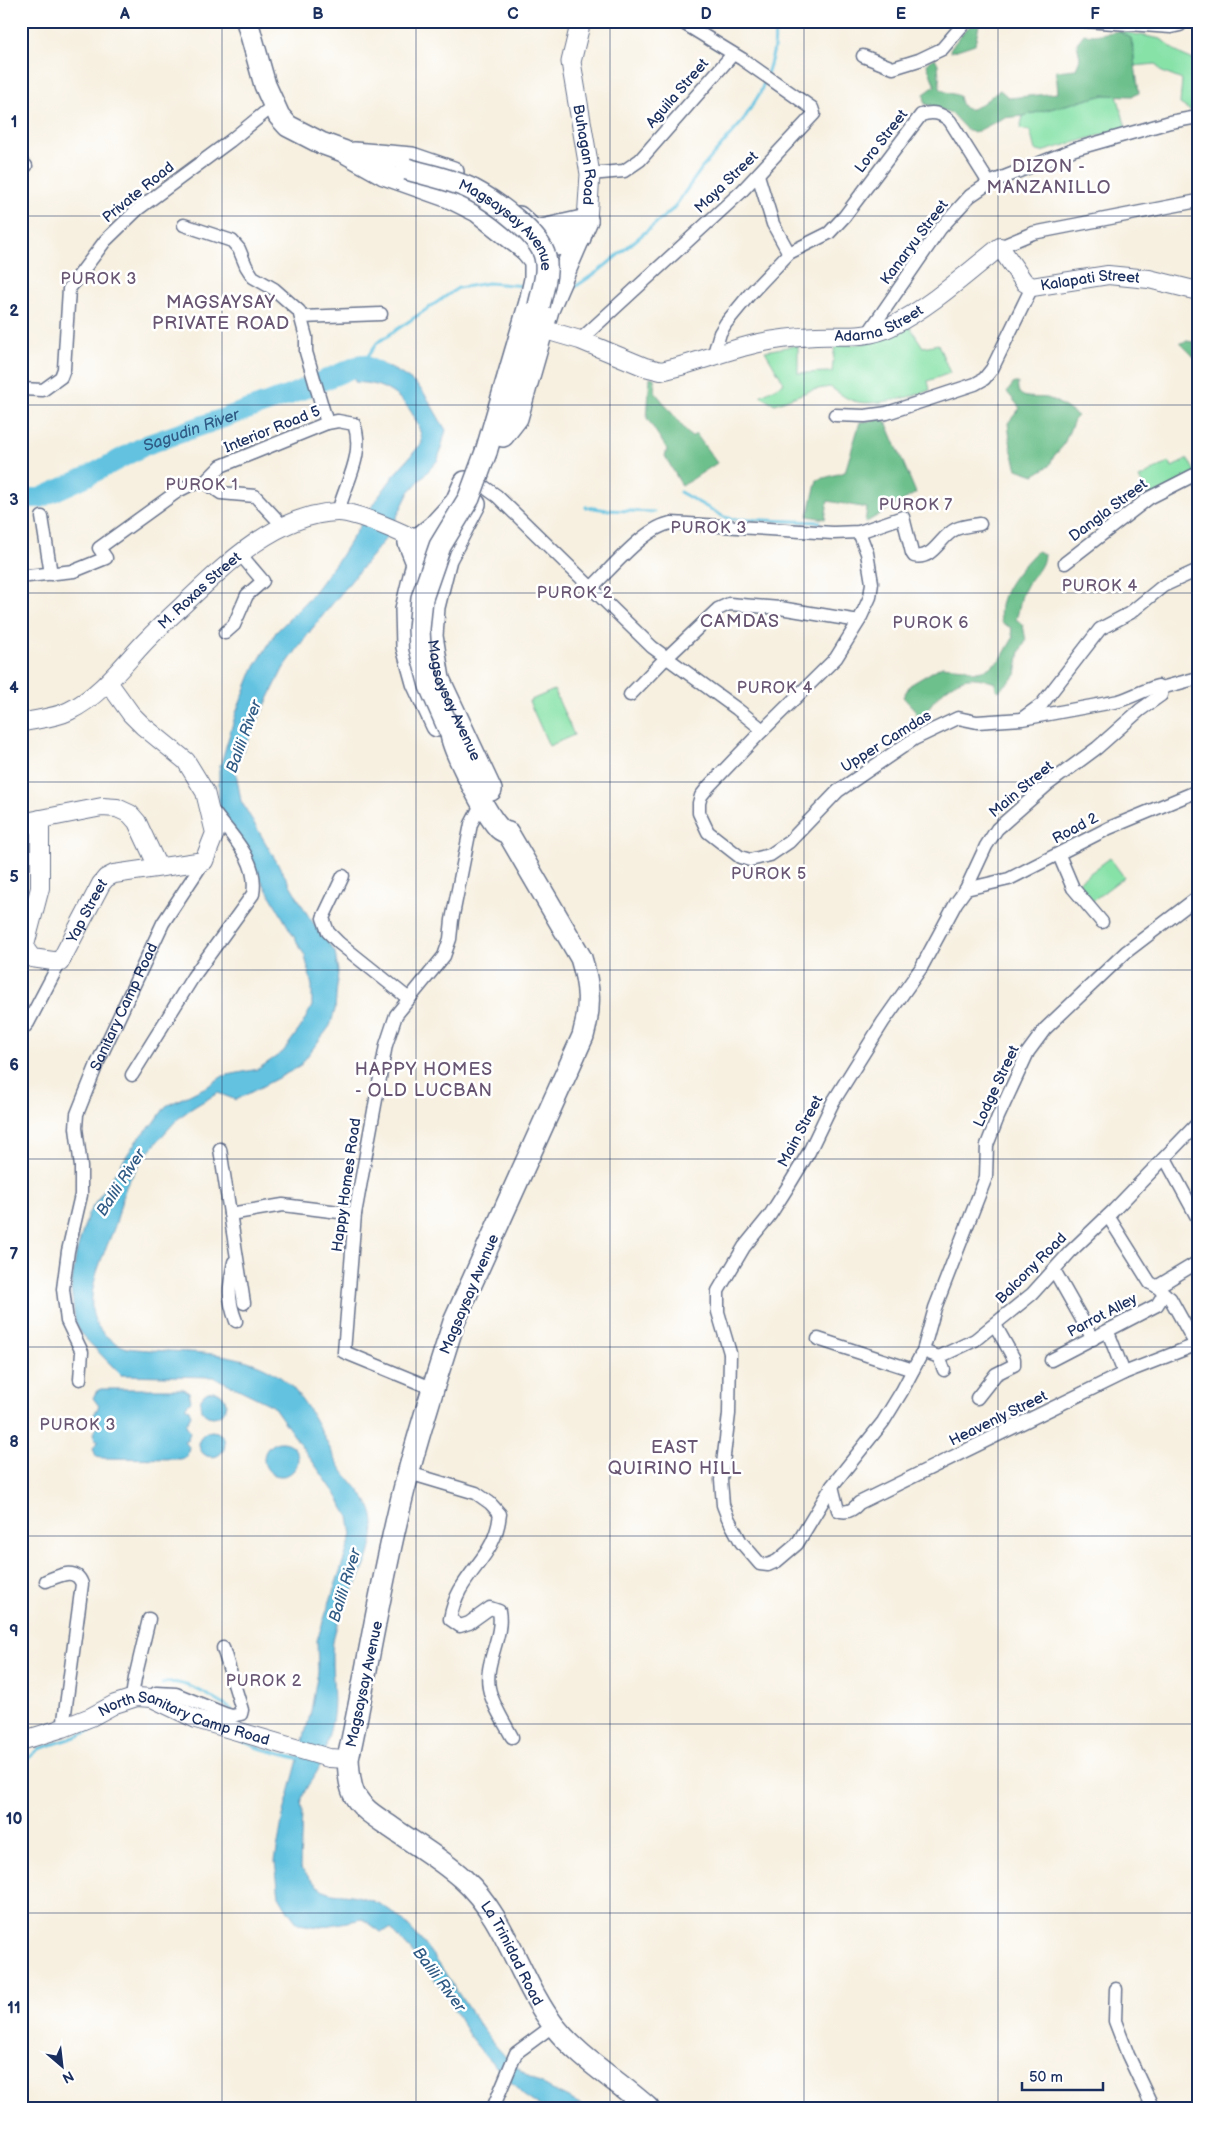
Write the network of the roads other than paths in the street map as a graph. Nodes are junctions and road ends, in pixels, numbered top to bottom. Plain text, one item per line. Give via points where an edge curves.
1 (247, 21) edge
2 (581, 21) edge
3 (680, 21) edge
4 (966, 21) edge
5 (1086, 21) edge
6 (1182, 21) edge
7 (733, 54) junction
8 (863, 56) dead end
9 (274, 105) junction
10 (1198, 117) edge
11 (343, 151) junction
12 (590, 174) junction
13 (758, 175) junction
14 (989, 183) junction
15 (1198, 201) edge
16 (184, 225) dead end
17 (576, 234) junction
18 (1000, 247) junction
19 (526, 250) junction
20 (789, 253) junction
21 (535, 275) junction
22 (1032, 288) junction
23 (1198, 291) edge
24 (539, 312) junction
25 (381, 314) dead end
26 (301, 317) junction
27 (867, 334) junction
28 (580, 340) junction
29 (713, 357) junction
30 (505, 380) junction
31 (21, 389) edge
32 (835, 415) dead end
33 (503, 422) junction
34 (327, 423) junction
35 (1198, 473) edge
36 (205, 482) junction
37 (483, 486) junction
38 (338, 512) junction
39 (42, 517) dead end
40 (980, 524) dead end
41 (283, 526) junction
42 (433, 527) junction
43 (859, 532) junction
44 (458, 538) junction
45 (421, 552) junction
46 (240, 554) junction
47 (1065, 563) dead end
48 (1198, 570) edge
49 (51, 574) junction
50 (28, 576) dead end
51 (592, 587) junction
52 (859, 621) junction
53 (225, 633) dead end
54 (666, 658) junction
55 (1198, 678) edge
56 (108, 682) junction
57 (1161, 688) junction
58 (630, 695) dead end
59 (1022, 719) junction
60 (21, 723) edge
61 (763, 730) junction
62 (452, 739) junction
63 (1198, 791) edge
64 (483, 801) junction
65 (210, 807) junction
66 (40, 819) junction
67 (21, 823) edge
68 (508, 833) junction
69 (1059, 855) junction
70 (204, 861) junction
71 (158, 867) junction
72 (343, 876) dead end
73 (966, 889) junction
74 (1198, 897) edge
75 (1102, 922) dead end
76 (60, 962) junction
77 (409, 999) junction
78 (21, 1031) edge
79 (132, 1075) dead end
80 (1198, 1124) edge
81 (220, 1149) dead end
82 (1165, 1158) junction
83 (230, 1214) junction
84 (355, 1214) junction
85 (1108, 1216) junction
86 (1198, 1219) edge
87 (235, 1257) junction
88 (1198, 1262) edge
89 (1054, 1270) junction
90 (1161, 1290) junction
91 (244, 1303) dead end
92 (236, 1322) dead end
93 (995, 1325) junction
94 (1108, 1332) junction
95 (818, 1339) dead end
96 (1093, 1339) junction
97 (1197, 1344) edge
98 (923, 1351) junction
99 (939, 1357) junction
100 (1051, 1360) dead end
101 (913, 1370) junction
102 (944, 1370) dead end
103 (1124, 1373) junction
104 (80, 1379) dead end
105 (434, 1389) junction
106 (978, 1398) dead end
107 (409, 1473) junction
108 (832, 1486) junction
109 (46, 1581) dead end
110 (149, 1619) dead end
111 (223, 1648) dead end
112 (132, 1698) junction
113 (152, 1698) junction
114 (63, 1728) junction
115 (512, 1737) dead end
116 (21, 1741) edge
117 (348, 1759) junction
118 (365, 1810) joint
119 (1116, 1989) dead end
120 (554, 2025) junction
121 (493, 2108) edge
122 (648, 2108) edge
123 (1153, 2108) edge

1 - 9 highway, Magsaysay Avenue
2 - 12 main road, Buhagan Road via 571,62
3 - 7 street, Aguila Street
4 - 8 street via 942,49 919,60 893,68
5 - 6 street via 1171,27 1180,26
7 - 12 street, Aguila Street via 640,160 624,171
7 - 13 street, Maya Street via 812,108 814,114
9 - 11 highway, Magsaysay Avenue via 278,116 290,128
9 - 31 street, Private Road via 138,209 105,241 69,289 61,377 43,390
10 - 14 street, Kanaryu Street via 1076,149
11 - 17 highway, Magsaysay Avenue via 412,158 470,178 532,229
11 - 19 highway, Magsaysay Avenue via 384,174 449,197 477,211
11 - 33 highway, Magsaysay Avenue, bridge via 472,189 533,236 543,251 545,280 528,350
12 - 17 main road, Buhagan Road
13 - 20 street via 773,224
13 - 28 street, Maya Street
14 - 20 street, Loro Street via 950,121 943,115 921,115 844,217 829,232
14 - 27 street, Kanaryu Street via 970,196 940,229
15 - 18 street, Adarna Street via 1033,233
16 - 26 street via 232,241 253,278 274,289 299,311
17 - 19 highway
17 - 21 highway
17 - 24 highway, Buhagan Road via 558,285
18 - 22 street, Kalapati Street via 1024,282
18 - 27 street, Adarna Street via 947,290 904,319 889,328
19 - 21 highway, Magsaysay Avenue via 535,262
20 - 29 street, Loro Street via 726,322
21 - 24 highway, Magsaysay Avenue
22 - 23 street, Kalapati Street via 1108,275 1149,279
22 - 32 street via 992,369 984,378 887,413
24 - 28 street, Adarna Street
24 - 30 highway, Magsaysay Avenue
24 - 33 highway via 518,418
25 - 26 street
26 - 34 street via 306,352
27 - 29 street, Adarna Street via 759,343
28 - 29 street, Adarna Street via 661,371
30 - 33 highway, Magsaysay Avenue
30 - 42 highway via 490,410 483,437 456,502
33 - 37 highway, Magsaysay Avenue
33 - 62 highway, Magsaysay Avenue, bridge via 486,452 469,498 440,546 422,598 420,648 430,686
34 - 36 street, Interior Road 5 via 221,466
34 - 38 street, Interior Road 5 via 354,424 359,437 358,454
35 - 47 street, Dangla Street via 1149,498
36 - 41 street via 221,493 255,496
36 - 49 street, Interior Road 5 via 190,485 166,498 99,548 106,558 74,571
37 - 44 highway, Magsaysay Avenue
37 - 51 street
38 - 41 street, M. Roxas Street
38 - 45 street, M. Roxas Street via 363,516
39 - 49 street
40 - 43 street via 957,528 927,555 919,556 912,552 903,517
41 - 46 street, M. Roxas Street
42 - 44 highway via 432,538 440,544
42 - 45 highway via 419,538
43 - 51 street via 662,524 649,532
43 - 52 street via 867,552 872,583
44 - 45 highway, Magsaysay Avenue
45 - 62 highway via 406,609 406,648 417,683 443,739
45 - 68 highway, Magsaysay Avenue via 434,607 432,636 440,679 508,822
46 - 53 street via 263,581 247,595 234,625
46 - 56 street, M. Roxas Street via 156,631
48 - 59 street via 1163,586 1130,614 1100,629 1042,704
49 - 50 street, Interior Road 5
51 - 54 street
52 - 54 street via 780,608 729,604 718,609
52 - 61 street via 836,658
54 - 58 street
54 - 61 street
55 - 57 street, Upper Camdas
56 - 60 street, M. Roxas Street via 68,712
56 - 65 street, Sanitary Camp Road via 142,726 186,761 205,792
57 - 59 street, Upper Camdas via 1151,688 1119,702
57 - 73 street, Main Street via 1161,694 1028,800 997,829
59 - 61 street, Upper Camdas via 978,722 958,718 941,725 886,757 838,792 789,842 770,855 750,860 740,857 708,832 699,804 708,786
62 - 64 highway, Magsaysay Avenue
63 - 69 street, Road 2 via 1141,813
64 - 68 highway, Magsaysay Avenue via 498,828
64 - 77 street, Happy Homes Road via 472,824 444,956
65 - 70 street, Sanitary Camp Road via 215,833
65 - 79 street via 251,865 255,884 253,894 193,977
66 - 67 street
66 - 71 street via 102,807 118,808 137,822
66 - 76 street via 40,888 25,945 32,958
68 - 105 highway, Magsaysay Avenue via 581,958 588,982 588,1014 583,1036 454,1322
69 - 73 street, Road 2 via 1009,879
69 - 75 street via 1073,888
70 - 71 street, Yap Street
70 - 104 street, Sanitary Camp Road via 163,923 77,1114 81,1196 62,1289 67,1321 82,1352
71 - 76 street, Yap Street via 106,878
72 - 77 street via 323,918 328,932
73 - 108 street, Main Street via 922,968 883,1022 834,1102 789,1185 744,1247 718,1291 718,1312 730,1353 729,1414 721,1480 723,1505 733,1529 756,1561 768,1565 785,1556 797,1544
74 - 98 street, Lodge Street via 1126,952 1045,1028 1028,1052 987,1145 986,1177 935,1308
76 - 78 street, Yap Street
77 - 84 street, Happy Homes Road via 396,1015 386,1045
80 - 82 street, Balcony Road
81 - 83 street
82 - 85 street, Balcony Road
82 - 86 street
83 - 84 street via 283,1205
83 - 87 street
84 - 105 street, Happy Homes Road via 344,1352
85 - 89 street, Balcony Road
85 - 90 street via 1150,1283
87 - 91 street
87 - 92 street via 229,1304
88 - 90 street, Parrot Alley
89 - 93 street, Balcony Road via 1032,1294
89 - 96 street
90 - 94 street, Parrot Alley via 1157,1305
90 - 97 street via 1170,1298
93 - 99 street, Balcony Road via 975,1340
93 - 106 street via 1014,1359 1014,1365 996,1374
94 - 96 street, Parrot Alley
94 - 103 street
95 - 101 street
96 - 100 street, Parrot Alley
97 - 103 street, Heavenly Street
98 - 99 street
98 - 101 street
99 - 102 street
101 - 108 street via 884,1422
103 - 108 street, Heavenly Street via 860,1503 852,1510 838,1510
105 - 107 highway, Magsaysay Avenue
107 - 115 street via 476,1493 500,1514 498,1532 488,1552 460,1590 450,1619 460,1626 490,1608 499,1611 501,1622 488,1688
107 - 117 highway, Magsaysay Avenue
109 - 114 street via 66,1572 75,1575 82,1584
110 - 112 street
111 - 113 street via 241,1714 225,1714 176,1694 156,1693
112 - 113 street, North Sanitary Camp Road
112 - 114 street, North Sanitary Camp Road
113 - 117 street, North Sanitary Camp Road via 196,1720 325,1757
114 - 116 street, North Sanitary Camp Road
117 - 118 highway, Magsaysay Avenue via 349,1782
118 - 120 highway, La Trinidad Road via 447,1866 473,1888 493,1916
119 - 123 street via 1115,2021
120 - 121 street via 516,2053
120 - 122 highway, La Trinidad Road via 590,2061

